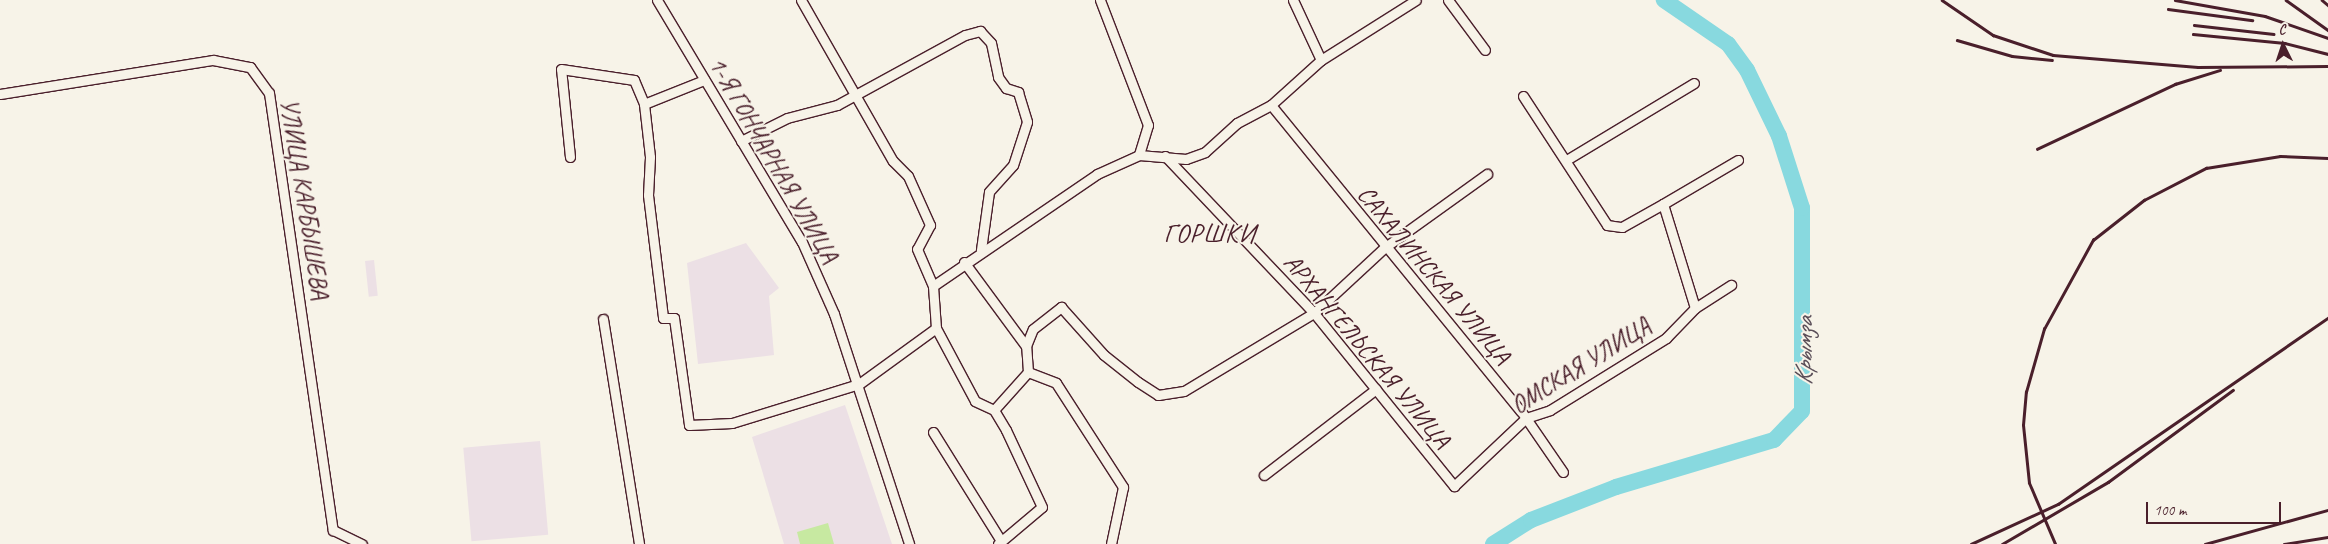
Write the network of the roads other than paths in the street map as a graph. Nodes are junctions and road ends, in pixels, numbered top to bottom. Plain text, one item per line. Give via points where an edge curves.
1 (657, 0) edge
2 (801, 0) edge
3 (1100, 0) edge
4 (1293, 0) edge
5 (1416, 0) edge
6 (1448, 0) edge
7 (1485, 50) dead end
8 (1320, 60) junction
9 (704, 80) junction
10 (1694, 83) dead end
11 (857, 92) junction
12 (0, 94) edge
13 (1523, 96) dead end
14 (644, 104) junction
15 (1271, 105) junction
16 (741, 141) junction
17 (1139, 155) junction
18 (1165, 156) junction
19 (570, 157) dead end
20 (1568, 159) junction
21 (1738, 160) dead end
22 (1487, 174) dead end
23 (1663, 204) junction
24 (1384, 248) junction
25 (981, 250) junction
26 (964, 262) junction
27 (1731, 285) dead end
28 (933, 286) junction
29 (1695, 308) junction
30 (1314, 313) junction
31 (603, 319) dead end
32 (936, 328) junction
33 (1026, 346) junction
34 (1028, 372) junction
35 (859, 384) junction
36 (1376, 389) junction
37 (994, 410) junction
38 (1526, 418) junction
39 (932, 432) dead end
40 (1563, 472) dead end
41 (1264, 475) dead end
42 (1454, 486) joint
43 (1000, 543) edge
44 (362, 544) edge
45 (639, 544) edge
46 (909, 544) edge
47 (1111, 544) edge

1 - 9 street, 1-Я ГОНЧАРНАЯ УЛИЦА
2 - 11 street via 812,26
3 - 17 street via 1148,124
4 - 8 street
5 - 8 street
6 - 7 street
8 - 15 street
9 - 14 street
9 - 16 street, 1-Я ГОНЧАРНАЯ УЛИЦА
10 - 20 street
11 - 16 street via 837,105 788,118
11 - 25 street via 965,35 980,31 992,44 998,77 1006,88 1018,92 1027,122 1013,165 989,192
11 - 28 street via 893,161 908,176 930,225 917,249
12 - 44 street, УЛИЦА КАРБЫШЕВА via 213,60 250,66 269,93 333,530
13 - 20 street
14 - 19 street via 634,80 561,69
14 - 35 street via 650,157 648,196 663,318 674,318 689,425 732,423
15 - 18 street via 1237,123 1205,152 1186,160
15 - 24 street, САХАЛИНСКАЯ УЛИЦА
16 - 35 street, 1-Я ГОНЧАРНАЯ УЛИЦА via 802,242
17 - 18 street
17 - 25 street via 1098,174 1057,205
18 - 30 street, АРХАНГЕЛЬСКАЯ УЛИЦА
20 - 23 street via 1607,225 1614,229
21 - 23 street
22 - 24 street
23 - 29 street
24 - 30 street
24 - 38 street, САХАЛИНСКАЯ УЛИЦА
25 - 26 street
26 - 28 street
26 - 33 street
27 - 29 street, ОМСКАЯ УЛИЦА
28 - 32 street
29 - 38 street, ОМСКАЯ УЛИЦА via 1666,338 1550,410
30 - 33 street via 1184,391 1158,394 1104,355 1061,307 1033,329
30 - 36 street, АРХАНГЕЛЬСКАЯ УЛИЦА
31 - 45 street
32 - 35 street
32 - 37 street via 975,401
33 - 34 street
34 - 37 street
34 - 47 street via 1056,383 1123,488
35 - 46 street, 1-Я ГОНЧАРНАЯ УЛИЦА
36 - 41 street
36 - 42 street, АРХАНГЕЛЬСКАЯ УЛИЦА
37 - 43 street via 1042,507
38 - 40 street, САХАЛИНСКАЯ УЛИЦА
38 - 42 street, ОМСКАЯ УЛИЦА
39 - 43 street

